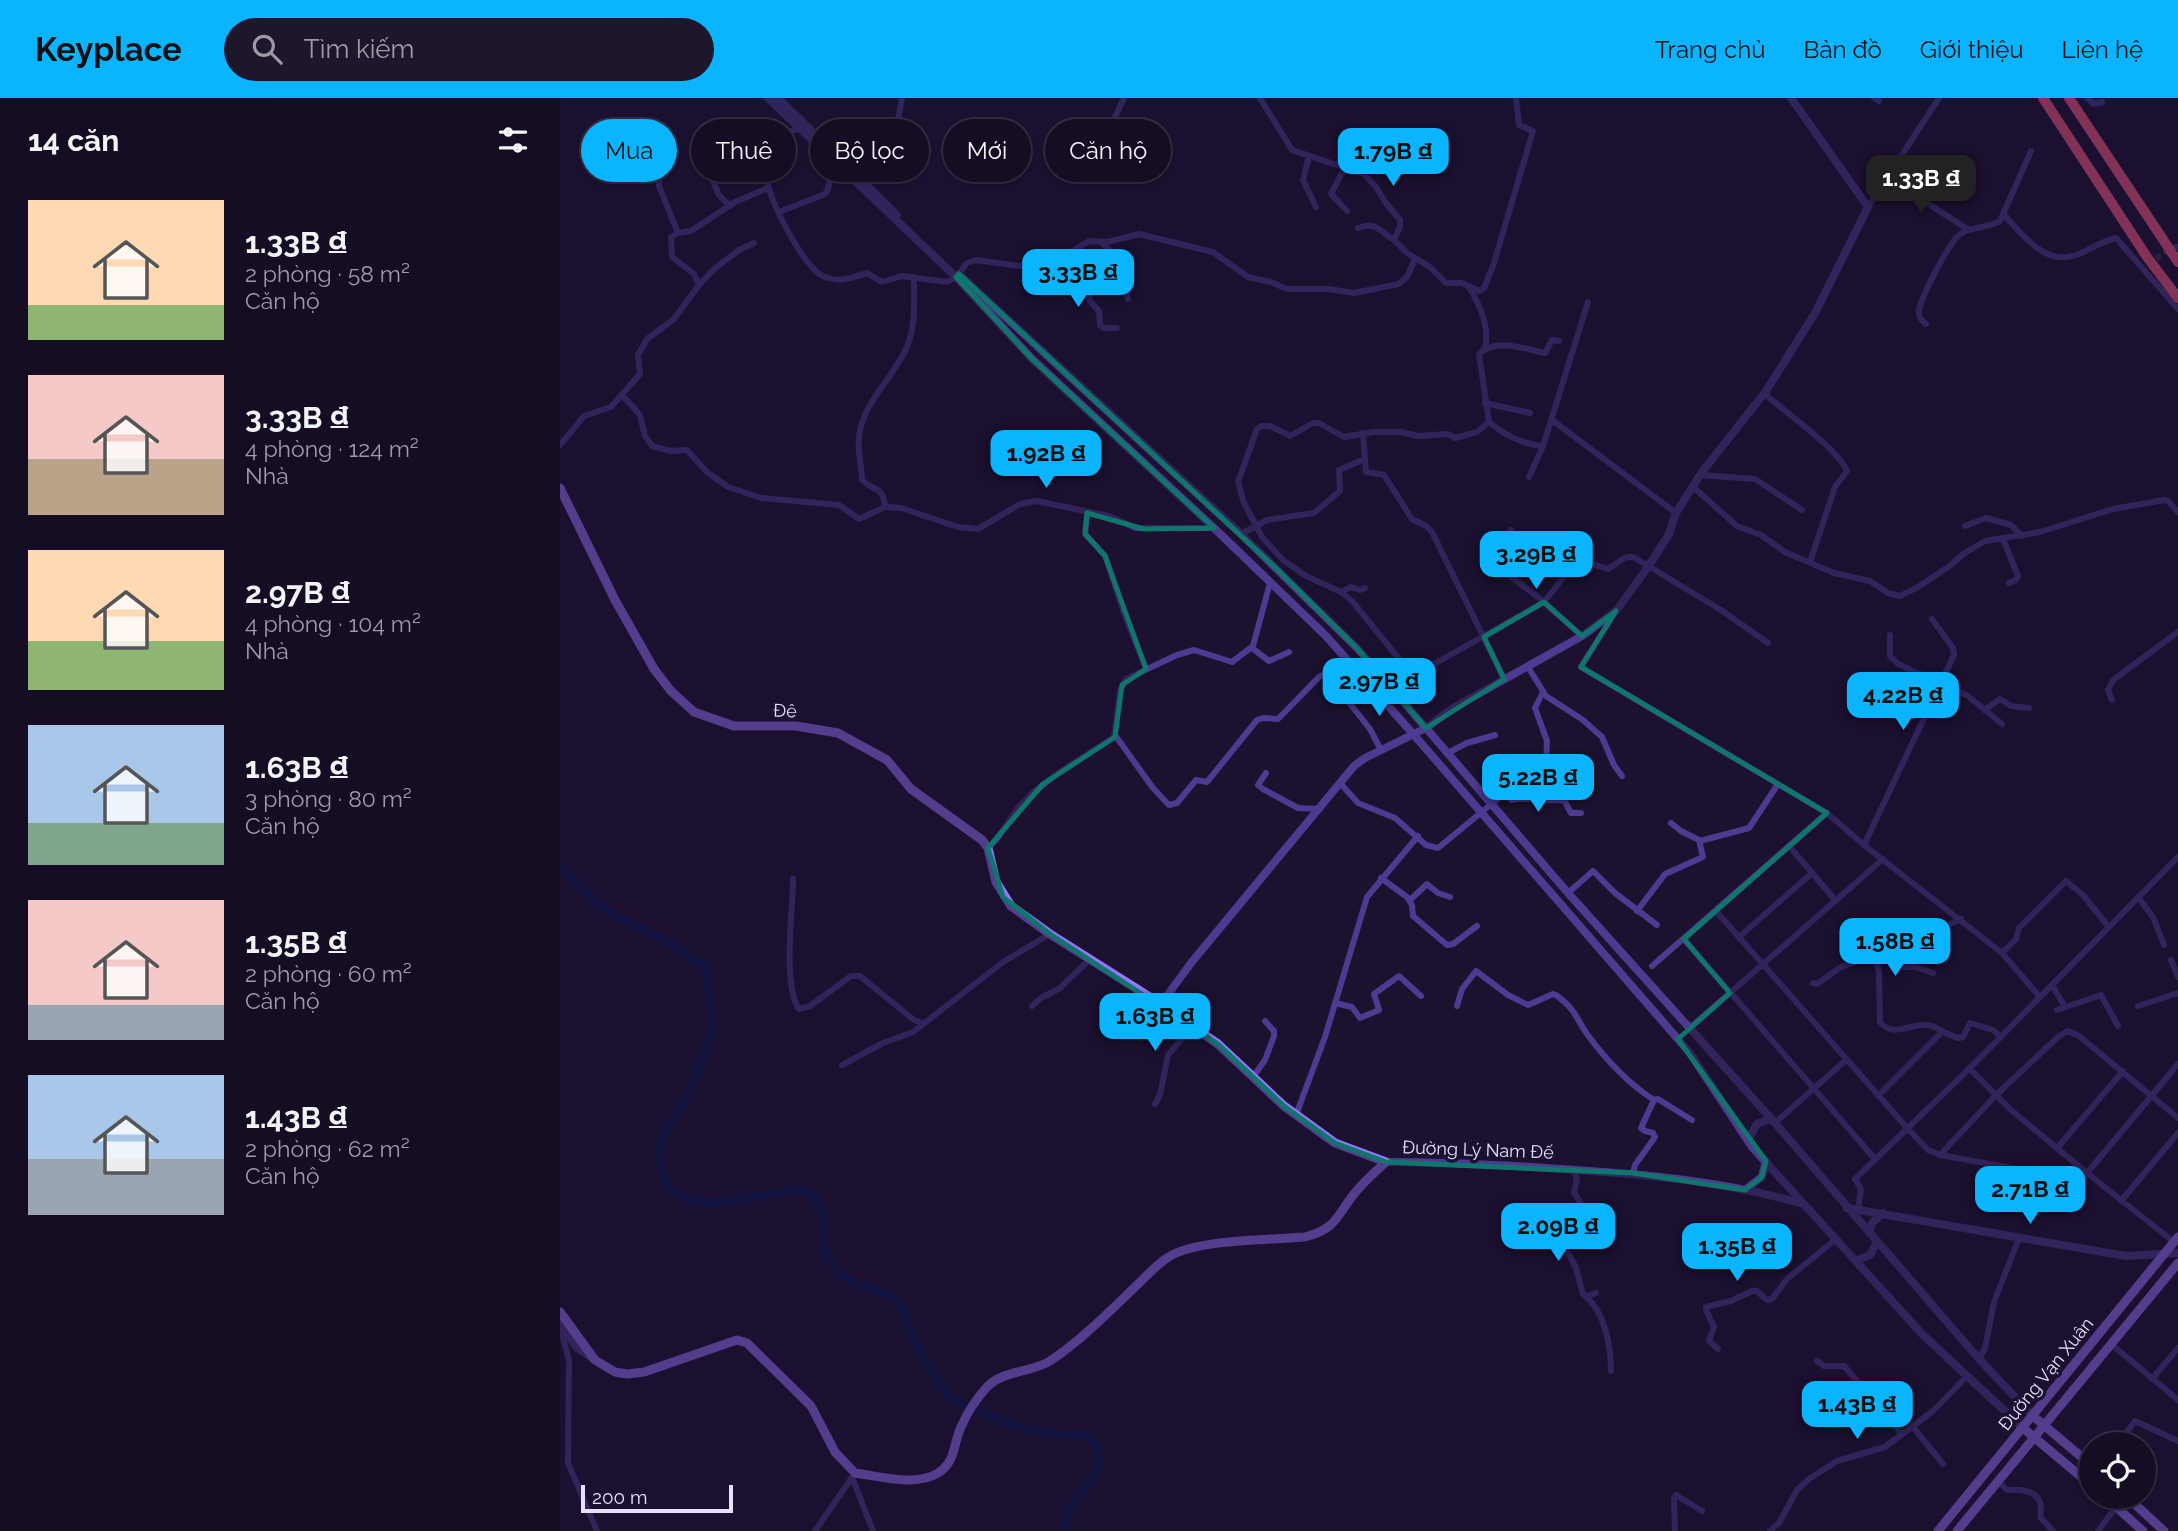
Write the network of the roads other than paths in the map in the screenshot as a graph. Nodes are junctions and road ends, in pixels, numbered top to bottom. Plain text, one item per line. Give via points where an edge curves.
1 (768, 98) edge
2 (778, 98) edge
3 (902, 98) edge
4 (1124, 98) edge
5 (1260, 98) edge
6 (1516, 98) edge
7 (1791, 98) edge
8 (1939, 98) edge
9 (2043, 98) edge
10 (2069, 98) edge
11 (2087, 98) edge
12 (2102, 102) dead end
13 (898, 119) edge
14 (1114, 119) edge
15 (799, 128) junction
16 (810, 132) edge
17 (810, 137) edge
18 (2031, 150) dead end
19 (1308, 156) junction
20 (1343, 169) junction
21 (1888, 178) junction
22 (659, 182) edge
23 (713, 182) edge
24 (830, 182) edge
25 (859, 182) edge
26 (768, 188) junction
27 (730, 206) junction
28 (1316, 207) dead end
29 (1867, 207) junction
30 (1347, 211) dead end
31 (779, 212) junction
32 (2004, 215) junction
33 (1358, 228) dead end
34 (1969, 230) junction
35 (678, 233) junction
36 (1394, 240) junction
37 (1101, 242) junction
38 (754, 243) dead end
39 (1076, 248) junction
40 (1415, 259) junction
41 (2178, 262) edge
42 (957, 275) junction
43 (914, 277) junction
44 (699, 285) junction
45 (1469, 287) junction
46 (2178, 298) edge
47 (1128, 299) dead end
48 (1588, 302) dead end
49 (2178, 309) edge
50 (1926, 324) dead end
51 (1117, 328) dead end
52 (1559, 341) dead end
53 (1485, 348) junction
54 (1765, 394) junction
55 (622, 395) junction
56 (1485, 404) junction
57 (1530, 413) dead end
58 (1552, 420) junction
59 (1489, 422) junction
60 (1363, 433) junction
61 (560, 445) edge
62 (1543, 446) junction
63 (1365, 459) junction
64 (1700, 475) junction
65 (1528, 477) dead end
66 (1692, 486) junction
67 (560, 488) edge
68 (885, 508) junction
69 (1802, 510) dead end
70 (2178, 512) edge
71 (1087, 513) junction
72 (1676, 513) junction
73 (1255, 524) junction
74 (1965, 526) dead end
75 (1214, 528) junction
76 (1511, 530) dead end
77 (1241, 534) junction
78 (2022, 536) junction
79 (2003, 539) junction
80 (1810, 562) junction
81 (1648, 566) junction
82 (1270, 583) junction
83 (2008, 583) dead end
84 (1365, 588) dead end
85 (1341, 592) junction
86 (1544, 602) junction
87 (1615, 611) junction
88 (1932, 619) dead end
89 (2178, 632) edge
90 (1889, 635) dead end
91 (1582, 636) junction
92 (1484, 637) junction
93 (1768, 643) dead end
94 (1252, 648) junction
95 (1289, 652) dead end
96 (1528, 667) junction
97 (1146, 669) junction
98 (1504, 678) junction
99 (1939, 684) junction
100 (1543, 692) junction
101 (2112, 700) dead end
102 (2029, 708) dead end
103 (1984, 710) junction
104 (2002, 724) dead end
105 (1426, 728) junction
106 (1115, 735) junction
107 (1414, 735) junction
108 (1495, 735) dead end
109 (1381, 750) junction
110 (1448, 753) junction
111 (1546, 767) junction
112 (1266, 773) dead end
113 (1622, 776) dead end
114 (1341, 784) junction
115 (1779, 784) junction
116 (1506, 792) junction
117 (1585, 797) dead end
118 (1491, 804) junction
119 (1320, 809) junction
120 (1481, 812) junction
121 (1828, 813) junction
122 (1581, 814) dead end
123 (1671, 823) dead end
124 (1418, 836) junction
125 (1700, 841) junction
126 (1864, 845) junction
127 (1789, 846) junction
128 (988, 848) junction
129 (2178, 857) edge
130 (1883, 859) junction
131 (1812, 873) junction
132 (1381, 878) junction
133 (793, 879) dead end
134 (1568, 892) junction
135 (1450, 897) dead end
136 (2138, 897) junction
137 (1410, 900) junction
138 (1836, 901) junction
139 (1637, 911) junction
140 (1716, 911) junction
141 (1961, 919) junction
142 (1657, 925) dead end
143 (1478, 926) dead end
144 (2108, 926) junction
145 (1050, 934) junction
146 (1739, 937) junction
147 (1684, 939) junction
148 (2164, 945) dead end
149 (1897, 947) junction
150 (2002, 953) junction
151 (1876, 955) junction
152 (1090, 959) junction
153 (2171, 960) dead end
154 (1763, 964) junction
155 (1652, 966) dead end
156 (1933, 973) dead end
157 (1643, 976) junction
158 (2178, 977) edge
159 (1813, 983) dead end
160 (1632, 985) junction
161 (2052, 985) junction
162 (1730, 993) junction
163 (2178, 993) edge
164 (1421, 996) dead end
165 (2040, 996) junction
166 (1335, 1003) junction
167 (1161, 1004) junction
168 (1032, 1006) dead end
169 (1457, 1006) dead end
170 (2138, 1006) dead end
171 (2065, 1007) junction
172 (2057, 1010) dead end
173 (1265, 1021) dead end
174 (923, 1023) junction
175 (1192, 1026) junction
176 (2118, 1026) dead end
177 (1690, 1028) junction
178 (1942, 1032) junction
179 (2001, 1037) junction
180 (1846, 1060) junction
181 (2178, 1064) edge
182 (842, 1065) dead end
183 (1969, 1068) junction
184 (2123, 1071) junction
185 (1253, 1077) junction
186 (1814, 1088) junction
187 (1996, 1095) junction
188 (2152, 1095) junction
189 (1878, 1096) junction
190 (1654, 1100) junction
191 (1155, 1104) dead end
192 (1296, 1115) junction
193 (2178, 1118) edge
194 (1692, 1120) dead end
195 (1772, 1121) junction
196 (1908, 1129) junction
197 (2178, 1133) edge
198 (1748, 1140) junction
199 (2058, 1147) junction
200 (1940, 1155) junction
201 (1874, 1159) junction
202 (1766, 1161) junction
203 (1386, 1162) junction
204 (1574, 1169) junction
205 (1633, 1173) junction
206 (2087, 1173) junction
207 (1745, 1190) junction
208 (2120, 1201) junction
209 (1805, 1205) junction
210 (1847, 1208) junction
211 (1858, 1210) junction
212 (1883, 1213) junction
213 (1580, 1216) junction
214 (1869, 1233) junction
215 (1591, 1237) dead end
216 (2019, 1238) junction
217 (1836, 1239) junction
218 (2176, 1240) edge
219 (1877, 1242) junction
220 (2178, 1253) edge
221 (2163, 1255) junction
222 (1856, 1261) junction
223 (2178, 1262) edge
224 (2174, 1275) edge
225 (1596, 1293) dead end
226 (1585, 1296) junction
227 (560, 1312) edge
228 (560, 1326) edge
229 (2111, 1344) junction
230 (2178, 1348) edge
231 (1718, 1349) dead end
232 (583, 1354) junction
233 (1979, 1359) junction
234 (569, 1360) junction
235 (595, 1360) junction
236 (1817, 1361) dead end
237 (1611, 1371) dead end
238 (1967, 1376) junction
239 (2152, 1379) junction
240 (2178, 1400) edge
241 (2033, 1416) junction
242 (2044, 1425) junction
243 (1913, 1427) junction
244 (2023, 1428) junction
245 (2127, 1432) edge
246 (1902, 1434) junction
247 (2035, 1437) junction
248 (2178, 1441) edge
249 (2079, 1455) edge
250 (1943, 1464) dead end
251 (853, 1475) junction
252 (2079, 1475) edge
253 (1998, 1481) junction
254 (2140, 1509) edge
255 (2120, 1510) joint
256 (1702, 1511) dead end
257 (597, 1531) edge
258 (815, 1531) edge
259 (873, 1531) edge
260 (1675, 1531) edge
261 (1770, 1531) edge
262 (1938, 1531) edge
263 (1957, 1531) edge
264 (2053, 1531) edge
265 (2098, 1531) edge
266 (2143, 1531) edge
267 (2164, 1531) edge

1 - 15 street
2 - 16 street
3 - 13 street
4 - 14 street
5 - 19 street via 1289,147
6 - 45 street via 1518,125 1533,131 1485,288
7 - 29 street
8 - 21 street
9 - 46 highway
10 - 41 highway
11 - 12 street via 2094,104
15 - 17 street
15 - 26 street via 768,146
18 - 32 street
19 - 20 street
19 - 28 street via 1303,180
20 - 30 street via 1331,194
20 - 36 street via 1364,174 1376,187 1401,223
21 - 29 street
21 - 34 street
22 - 35 street
23 - 27 street
24 - 31 street via 825,194
25 - 42 street
26 - 27 street
26 - 31 street
27 - 35 street via 691,231
29 - 54 street via 1815,313
31 - 43 street via 811,267 824,276 849,280 867,273 882,282
32 - 34 street via 1994,225
32 - 49 street via 2037,250 2069,256 2116,238
33 - 36 street via 1370,225
34 - 50 street via 1955,240 1933,277 1918,314
35 - 44 street via 671,237 671,253
36 - 40 street
37 - 39 street via 1089,241
37 - 40 street via 1139,234 1208,250 1248,277 1291,290 1354,293 1399,284
37 - 47 street via 1114,255
38 - 44 street via 739,250
39 - 42 street via 1042,269 976,260
39 - 51 street via 1101,327
40 - 45 street via 1446,283
42 - 43 street via 942,282
42 - 75 street via 1032,359
42 - 77 street
43 - 68 street via 908,345 865,415 859,435 862,480 883,494
44 - 55 street via 674,319 639,349 640,374
45 - 53 street via 1480,307
48 - 58 street
52 - 53 street via 1552,341 1545,353 1506,345
53 - 56 street via 1479,356
54 - 64 street
54 - 80 street via 1846,467
55 - 61 street via 611,407 584,416
55 - 68 street via 639,415 652,446 687,450 728,487 761,498 839,505 859,519
56 - 57 street
56 - 59 street
58 - 62 street
58 - 72 street
59 - 60 street via 1477,432 1457,438
59 - 62 street via 1523,442
60 - 63 street
60 - 73 street via 1341,436 1314,423 1290,436 1270,426 1259,427 1238,482
62 - 65 street
63 - 73 street via 1339,470 1340,491 1314,513
63 - 92 street via 1367,473 1384,475 1412,519 1432,532
64 - 66 street
64 - 69 street via 1755,479
66 - 72 street
66 - 80 street via 1737,526
67 - 128 main road, Đê via 654,669 694,712 734,726 796,726 838,733 887,760 911,789
68 - 71 street via 907,509 972,529 1028,502
70 - 78 street via 2165,500 2113,509
71 - 75 street via 1144,529
71 - 97 street via 1085,534 1105,556
72 - 81 street via 1669,534
73 - 77 street
73 - 85 street via 1283,560
74 - 78 street via 1986,518 2011,525
75 - 82 street
76 - 86 street via 1507,537 1510,557 1496,565
77 - 105 street via 1358,649
78 - 79 street
79 - 80 street via 1977,545 1900,596
79 - 83 street via 2018,576
81 - 86 street via 1629,556 1608,569 1578,559
81 - 87 street
81 - 93 street
82 - 94 street
82 - 107 street via 1326,636
84 - 85 street
85 - 92 street via 1362,610 1413,676
86 - 91 street
86 - 92 street
87 - 91 street
87 - 115 street via 1581,667
88 - 99 street via 1954,652
89 - 101 street via 2113,680 2108,690
90 - 99 street via 1893,659
91 - 96 street
92 - 98 street
94 - 95 street via 1269,661
94 - 97 street via 1234,662 1194,650
96 - 98 street
96 - 100 street
97 - 106 street via 1122,685
98 - 105 street
99 - 103 street via 1968,696
99 - 126 street
100 - 111 street via 1535,708 1547,741
100 - 113 street via 1602,737
102 - 103 street via 2000,699
103 - 104 street
105 - 107 street
105 - 110 street
106 - 109 street via 1153,788 1168,805 1174,804 1196,780 1207,782 1257,720 1278,719 1334,668 1354,687 1347,700
106 - 128 street via 1043,784
107 - 109 street
107 - 120 street
108 - 110 street
109 - 114 street via 1354,766
110 - 118 street
111 - 116 street via 1518,779
111 - 117 street via 1570,771
112 - 119 street via 1258,785 1263,789 1298,808
114 - 119 street
114 - 124 street via 1358,803 1395,818
115 - 121 street
115 - 125 street via 1749,828
116 - 118 street
116 - 122 street via 1511,800 1564,800 1571,813
118 - 120 street
118 - 134 street
119 - 167 street
120 - 124 street via 1438,848 1426,845
120 - 160 street
121 - 126 street
121 - 127 street
123 - 125 street
124 - 132 street
125 - 139 street via 1703,857 1665,874
126 - 130 street
127 - 131 street
127 - 140 street
128 - 145 main road via 1003,897
129 - 136 street
130 - 138 street
130 - 141 street
131 - 138 street
131 - 146 street
132 - 137 street
132 - 166 street via 1365,902
133 - 174 street via 792,989 799,1009 856,975
134 - 139 street via 1593,871
134 - 157 street
135 - 137 street via 1424,884
136 - 144 street
136 - 148 street via 2153,917
137 - 143 street via 1413,916 1448,946
138 - 154 street
139 - 142 street
140 - 146 street
140 - 147 street
141 - 149 street
141 - 150 street
144 - 150 street via 2066,881 2019,928 2016,940
144 - 161 street
145 - 152 main road
145 - 174 street via 1003,962
146 - 154 street
147 - 155 street
147 - 162 street
149 - 151 street
149 - 156 street via 1903,967
150 - 165 street
151 - 159 street
151 - 178 street via 1879,1015 1884,1027 1900,1030 1925,1024
152 - 167 main road
152 - 168 street via 1060,988
153 - 158 street
154 - 162 street
154 - 180 street
157 - 160 street
157 - 177 street
160 - 198 street via 1690,1054
161 - 165 street
161 - 171 street
162 - 177 street
162 - 186 street
163 - 170 street
164 - 166 street via 1399,976 1374,994 1376,1013 1360,1018 1349,1005
165 - 179 street
166 - 192 street
167 - 175 main road
169 - 190 street via 1462,989 1476,971 1528,1005 1555,995 1575,1011 1584,1030 1620,1075
171 - 172 street
171 - 176 street via 2103,996
173 - 185 street via 1274,1036
174 - 182 street
175 - 185 main road
175 - 191 street via 1168,1055
177 - 195 street
178 - 179 street via 1962,1038 1970,1023
178 - 189 street
179 - 183 street
180 - 186 street
180 - 189 street
181 - 188 street
183 - 187 street
183 - 196 street
184 - 187 street via 2068,1031
184 - 188 street
184 - 199 street
185 - 192 main road
186 - 195 street
186 - 201 street
187 - 199 street
187 - 200 street
188 - 193 street
188 - 206 street
189 - 196 street
190 - 194 street
190 - 205 street via 1642,1128 1655,1137
192 - 203 main road via 1341,1146
195 - 198 street via 1757,1124
195 - 210 street
196 - 200 street via 1928,1150
196 - 201 street
197 - 208 street
198 - 202 street
199 - 206 street
200 - 206 street via 2078,1180
201 - 211 street via 1854,1179 1861,1189
202 - 207 street via 1762,1177
202 - 209 street
203 - 204 street, Đường Lý Nam Đế
203 - 251 main road, Đường Lý Nam Đế via 1321,1233 1202,1246 1171,1255 1053,1359 994,1381 978,1397 962,1425 953,1456 937,1473 911,1479
204 - 205 street, Đường Lý Nam Đế
204 - 213 street via 1575,1195 1583,1208
205 - 207 street, Đường Lý Nam Đế
206 - 208 street
207 - 209 street, Đường Lý Nam Đế
208 - 218 street
209 - 217 street
210 - 211 street
210 - 214 street
211 - 212 street
212 - 214 street
212 - 216 street
213 - 215 street
213 - 226 street via 1565,1224 1559,1236
214 - 219 street
216 - 221 street via 2126,1256
216 - 233 street via 1994,1301
217 - 222 street
217 - 231 street via 1787,1279 1772,1299 1752,1291 1706,1307 1714,1327 1709,1341
218 - 221 main road, Đường Vạn Xuân
219 - 222 street via 1870,1255
219 - 233 street
220 - 221 street
221 - 241 main road, Đường Vạn Xuân
222 - 238 street
223 - 224 main road, Đường Vạn Xuân
224 - 229 main road, Đường Vạn Xuân
225 - 226 street
226 - 237 street via 1598,1311 1610,1348
227 - 235 main road
228 - 232 street
228 - 234 street
229 - 239 street
229 - 242 main road, Đường Vạn Xuân
230 - 239 street
232 - 234 street
232 - 235 street
233 - 241 street
234 - 257 street via 568,1462
235 - 251 main road via 615,1372 635,1374 743,1340 811,1406
236 - 246 street via 1824,1366 1844,1366
238 - 243 street
238 - 244 street
239 - 240 street
241 - 242 main road
241 - 244 main road, Đường Vạn Xuân
242 - 247 main road, Đường Vạn Xuân
242 - 249 main road
243 - 246 street
243 - 250 street
244 - 247 main road
244 - 262 main road, Đường Vạn Xuân
245 - 248 street via 2135,1421
246 - 261 street via 1880,1450 1837,1461 1809,1479
247 - 252 main road
247 - 253 main road, Đường Vạn Xuân
251 - 258 street
251 - 259 street
253 - 263 main road, Đường Vạn Xuân
253 - 264 street via 2007,1490 2029,1492
254 - 267 main road
255 - 265 street
255 - 266 main road
256 - 260 street via 1676,1495

